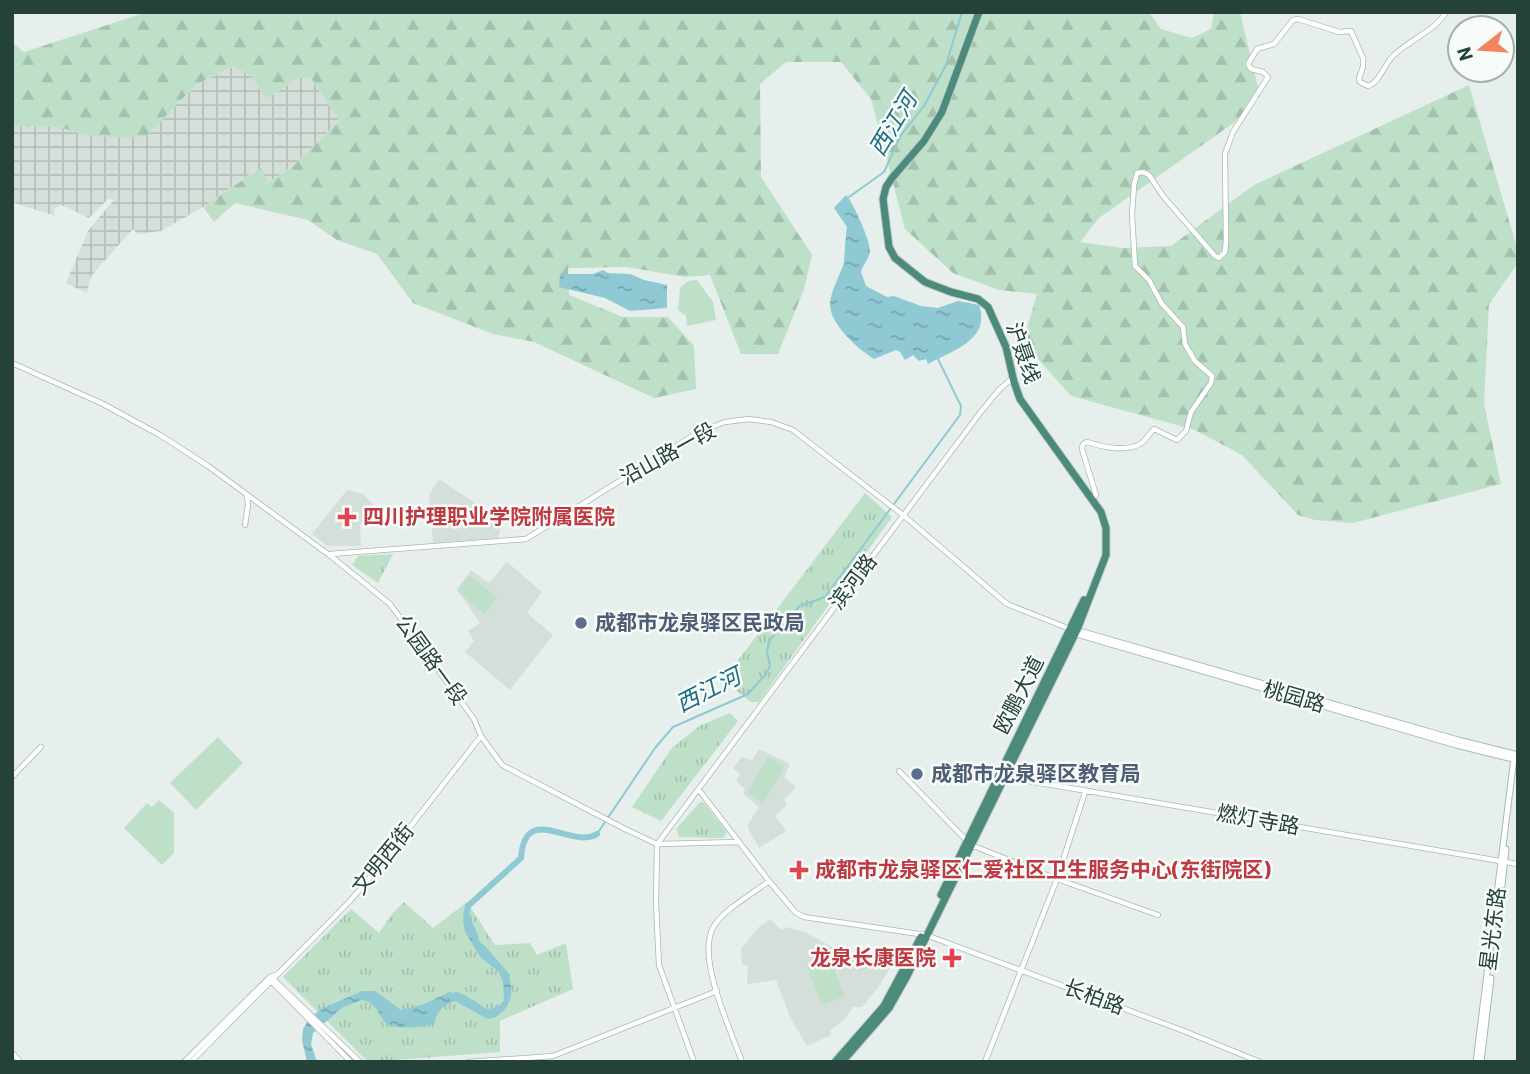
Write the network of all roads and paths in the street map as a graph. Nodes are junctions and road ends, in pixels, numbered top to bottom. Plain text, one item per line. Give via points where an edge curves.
1 (979, 12) edge
2 (1446, 12) edge
3 (12, 363) edge
4 (1011, 382) junction
5 (246, 495) junction
6 (1093, 499) junction
7 (903, 515) junction
8 (244, 525) dead end
9 (329, 554) junction
10 (1073, 631) junction
11 (481, 736) junction
12 (40, 747) dead end
13 (1516, 758) edge
14 (899, 771) dead end
15 (1002, 776) junction
16 (12, 777) edge
17 (699, 790) junction
18 (1085, 792) junction
19 (739, 842) junction
20 (969, 843) junction
21 (657, 844) junction
22 (1503, 862) junction
23 (1518, 864) edge
24 (1057, 879) junction
25 (769, 881) junction
26 (1158, 915) dead end
27 (924, 935) junction
28 (1021, 971) junction
29 (273, 978) junction
30 (717, 992) junction
31 (675, 1008) junction
32 (325, 1032) junction
33 (12, 1053) edge
34 (21, 1062) edge
35 (184, 1062) edge
36 (191, 1062) edge
37 (351, 1062) edge
38 (360, 1062) edge
39 (468, 1062) edge
40 (694, 1062) edge
41 (743, 1062) edge
42 (835, 1062) edge
43 (842, 1062) edge
44 (985, 1062) edge
45 (1260, 1062) edge
46 (1478, 1062) edge

1 - 4 highway, 沪聂线 via 942,112 892,178 883,199 889,247 895,258 925,282 981,300 988,307 1006,347
2 - 6 street via 1394,54 1368,86 1360,82 1363,58 1348,30 1339,32 1293,20 1274,44 1257,49 1248,64 1268,77 1233,132 1225,154 1226,240 1220,258 1149,175 1137,173 1132,215 1135,266 1183,327 1185,344 1195,361 1212,376 1191,412 1186,431 1177,440 1154,429 1145,440 1126,448 1083,444 1095,488
3 - 5 street, 公园路一段 via 133,419
4 - 6 highway, 沪聂线
4 - 7 street, 滨河路 via 995,395
4 - 10 highway, 欧鹏大道 via 1017,400 1090,503 1102,528 1101,557
5 - 8 street
5 - 9 street, 公园路一段
6 - 10 highway, 沪聂线 via 1105,520 1107,547
7 - 9 street, 沿山路一段 via 793,430 749,419 699,432 526,539
7 - 10 street, 沿山路一段 via 1007,604
7 - 17 street, 滨河路
9 - 11 street, 公园路一段 via 390,604 474,719
10 - 13 main road, 桃园路
10 - 15 highway, 欧鹏大道
11 - 21 street, 公园路一段 via 502,765
11 - 29 street, 文明西街 via 372,876
12 - 16 street
13 - 22 main road, 星光东路
14 - 20 street
15 - 18 street, 燃灯寺路
15 - 20 highway, 欧鹏大道
17 - 19 street, 长柏路
17 - 21 street, 滨河路
18 - 22 street, 燃灯寺路
18 - 24 street
19 - 21 street
19 - 25 street, 长柏路
20 - 24 street
20 - 27 highway, 欧鹏大道
21 - 31 street via 659,965
22 - 23 street, 燃灯寺路
22 - 46 main road, 星光东路
24 - 26 street
24 - 28 street
25 - 27 street, 长柏路 via 804,917
25 - 30 street via 713,928 709,972
27 - 28 street, 长柏路
27 - 42 highway, 欧鹏大道 via 884,1006
27 - 43 highway, 欧鹏大道 via 889,1008
28 - 44 street
28 - 45 street, 长柏路
29 - 32 street
29 - 35 street
29 - 36 street
30 - 31 street
30 - 41 street
31 - 39 street via 553,1056
31 - 40 street
32 - 37 street
32 - 38 street
33 - 34 street

